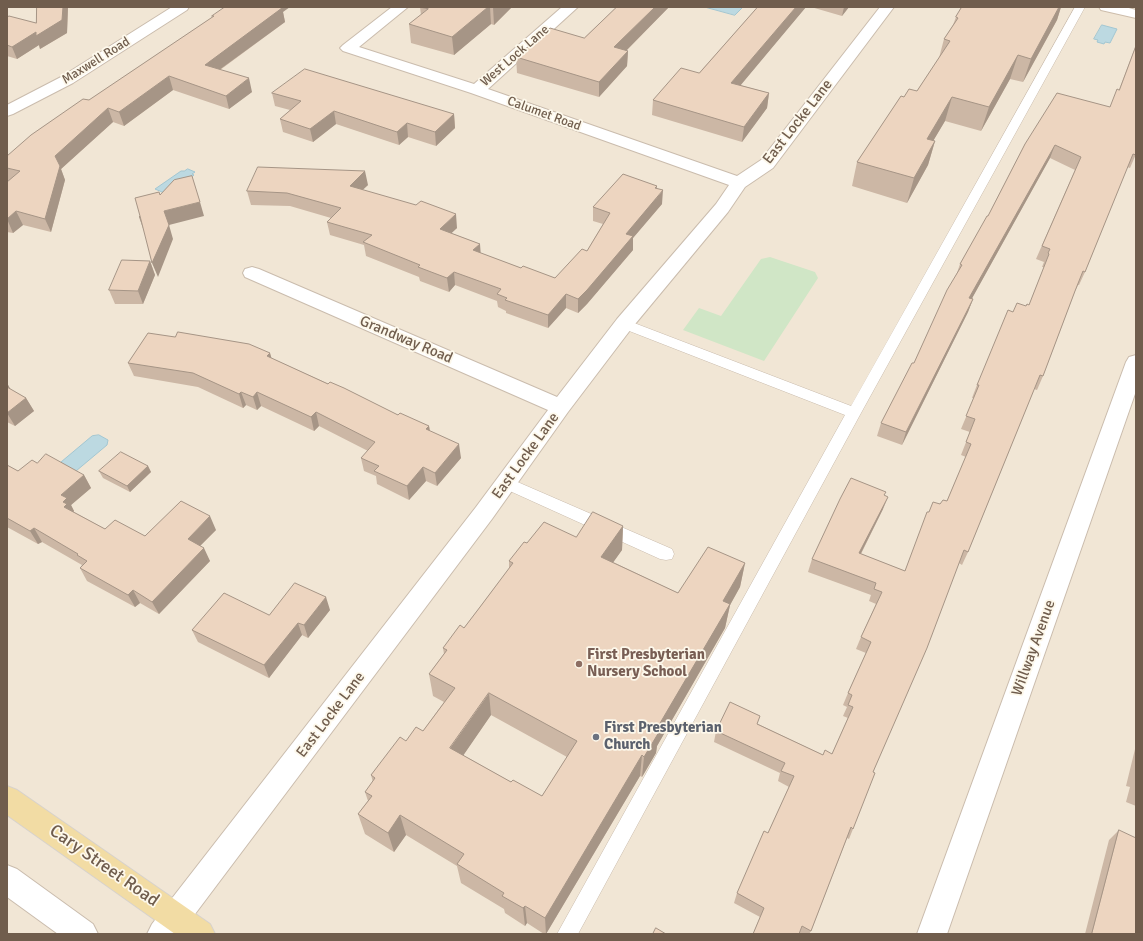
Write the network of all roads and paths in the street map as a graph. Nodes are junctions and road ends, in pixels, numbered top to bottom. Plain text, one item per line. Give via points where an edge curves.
1 (182, 7) edge
2 (401, 7) edge
3 (571, 7) edge
4 (887, 7) edge
5 (1080, 7) edge
6 (1106, 7) edge
7 (1136, 14) edge
8 (477, 90) junction
9 (7, 112) edge
10 (739, 183) junction
11 (252, 273) dead end
12 (624, 324) junction
13 (1136, 362) edge
14 (561, 407) junction
15 (854, 413) junction
16 (506, 483) junction
17 (666, 554) dead end
18 (7, 799) edge
19 (7, 879) edge
20 (170, 925) edge
21 (82, 934) edge
22 (200, 934) edge
23 (567, 934) edge
24 (932, 934) edge

1 - 9 street, Maxwell Road via 67,80
2 - 8 street, Calumet Road via 348,48
3 - 8 street, West Lock Lane
4 - 10 street, East Locke Lane via 767,164
5 - 15 lane
6 - 7 street
8 - 10 street, Calumet Road
10 - 12 street, East Locke Lane via 722,208
11 - 14 street, Grandway Road
12 - 14 street, East Locke Lane
12 - 15 lane
13 - 24 street, Willway Avenue
14 - 16 street, East Locke Lane
15 - 23 lane
16 - 17 lane
16 - 20 street, East Locke Lane
18 - 20 main road, Cary Street Road
19 - 21 street
20 - 22 main road, Cary Street Road

